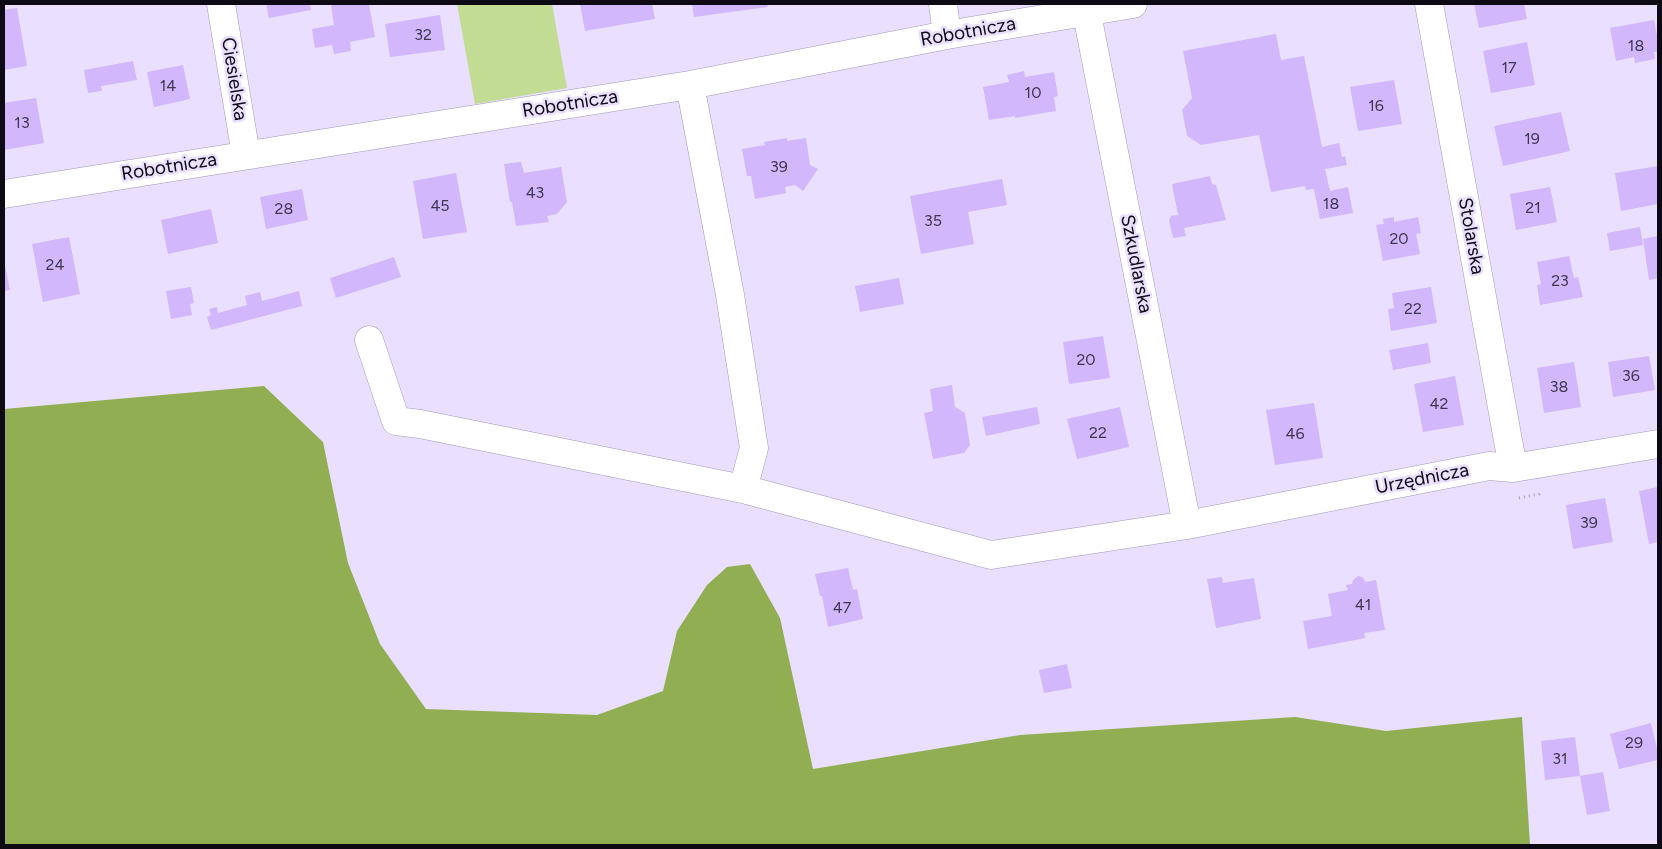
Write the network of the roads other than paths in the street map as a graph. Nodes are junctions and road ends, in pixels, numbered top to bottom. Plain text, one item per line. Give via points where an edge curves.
1 (221, 4) edge
2 (943, 4) edge
3 (1133, 4) edge
4 (1428, 4) edge
5 (1086, 8) edge
6 (947, 35) junction
7 (690, 85) junction
8 (246, 155) junction
9 (4, 194) edge
10 (369, 340) dead end
11 (1658, 444) edge
12 (1513, 468) junction
13 (743, 489) junction
14 (1188, 525) junction

1 - 8 street, Ciesielska
2 - 6 street
3 - 5 street, Robotnicza
4 - 12 street, Stolarska
5 - 6 street, Robotnicza
5 - 14 street, Szkudlarska
6 - 7 street, Robotnicza
7 - 8 street, Robotnicza
7 - 13 street via 730,296 754,448
8 - 9 street, Robotnicza
10 - 13 street, Urzędnicza via 396,421
11 - 12 street, Urzędnicza
12 - 14 street, Urzędnicza via 1488,466
13 - 14 street, Urzędnicza via 991,554

